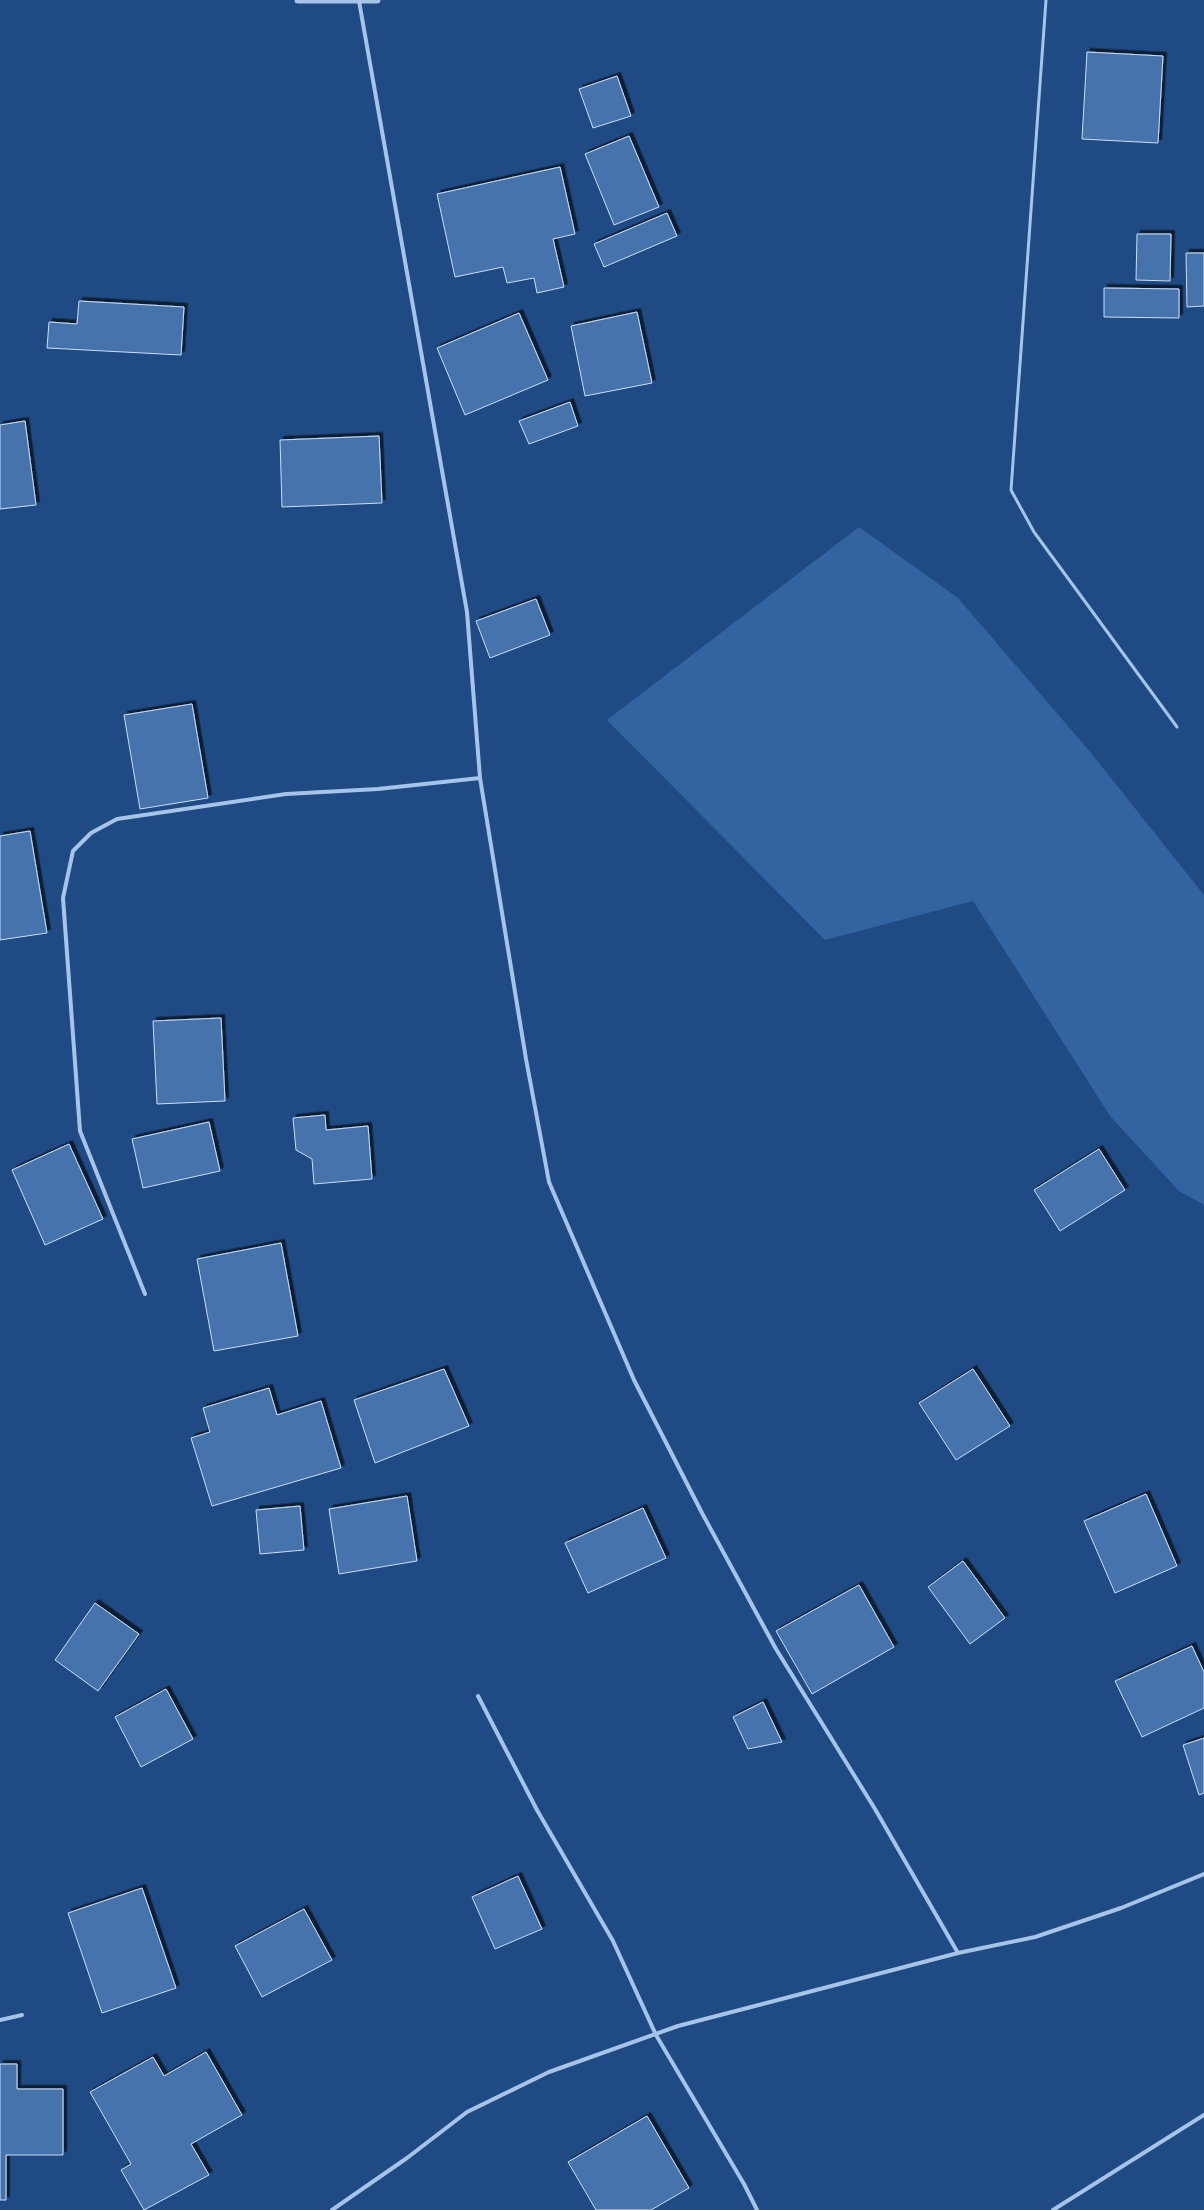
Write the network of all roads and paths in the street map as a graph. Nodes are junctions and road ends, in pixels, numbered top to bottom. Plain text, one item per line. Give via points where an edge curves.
1 (298, 0) edge
2 (377, 0) edge
3 (1046, 0) edge
4 (359, 1) junction
5 (1177, 727) dead end
6 (480, 778) junction
7 (144, 1294) dead end
8 (478, 1696) dead end
9 (1204, 1874) edge
10 (958, 1953) junction
11 (22, 2015) dead end
12 (0, 2020) edge
13 (656, 2035) junction
14 (1204, 2115) edge
15 (332, 2210) edge
16 (757, 2210) edge
17 (1053, 2210) edge

1 - 4 street
2 - 4 street
3 - 5 lane via 1011,490 1034,532
4 - 6 street via 467,612
6 - 7 street via 378,789 286,794 116,819 91,833 73,851 63,898 80,1131
6 - 10 street via 549,1182 634,1380 702,1513 776,1649 876,1809
8 - 13 street via 537,1810 613,1941
9 - 10 street via 1121,1908 1035,1937
10 - 13 street via 678,2026
11 - 12 street
13 - 15 street via 549,2072 467,2112
13 - 16 street
14 - 17 street

